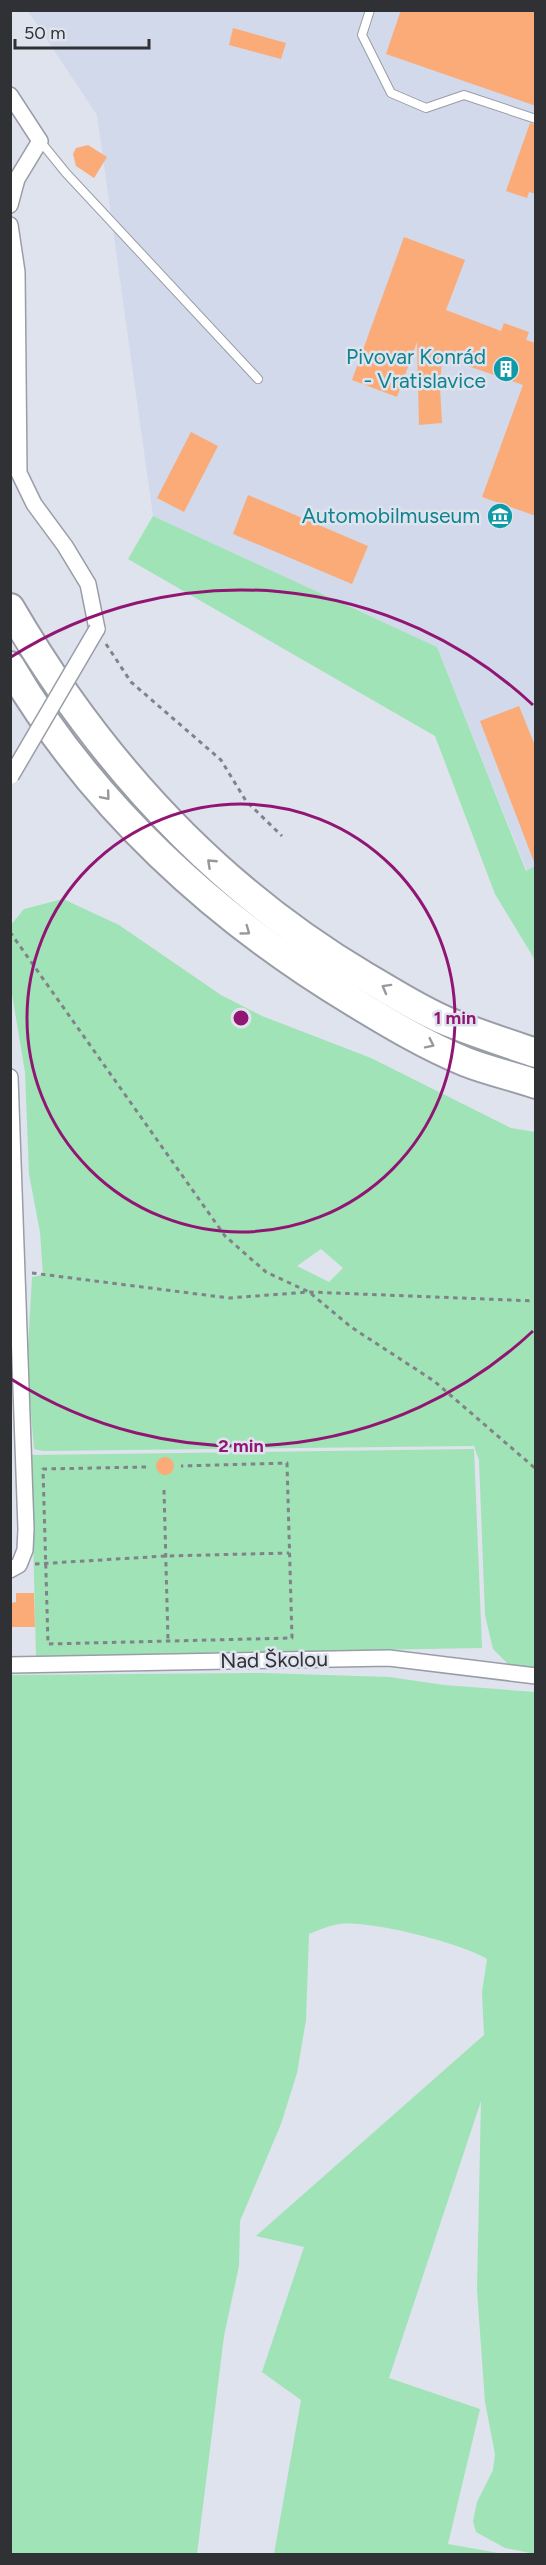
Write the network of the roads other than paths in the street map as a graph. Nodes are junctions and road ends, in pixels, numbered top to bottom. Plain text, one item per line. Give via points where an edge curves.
1 (370, 10) edge
2 (10, 95) edge
3 (536, 119) edge
4 (40, 141) junction
5 (10, 205) edge
6 (10, 225) edge
7 (258, 380) dead end
8 (10, 608) edge
9 (16, 675) edge
10 (11, 776) edge
11 (536, 1053) edge
12 (10, 1077) edge
13 (536, 1084) edge
14 (13, 1245) edge
15 (10, 1570) edge
16 (10, 1665) edge
17 (536, 1676) edge

1 - 3 lane via 362,35 391,93 426,108 464,95
2 - 4 street
4 - 5 street via 17,178
4 - 7 lane
6 - 10 street, bridge via 16,272 19,473 34,504 88,584 97,629
11 -> 8 highway via 445,1021 319,949 242,892 176,830 122,771 40,658
9 -> 13 highway via 69,750 125,818 188,883 235,923 303,972 390,1024 466,1062
12 - 14 street
14 - 15 street via 26,1529 20,1565
16 - 17 street, Nad Školou via 389,1658

